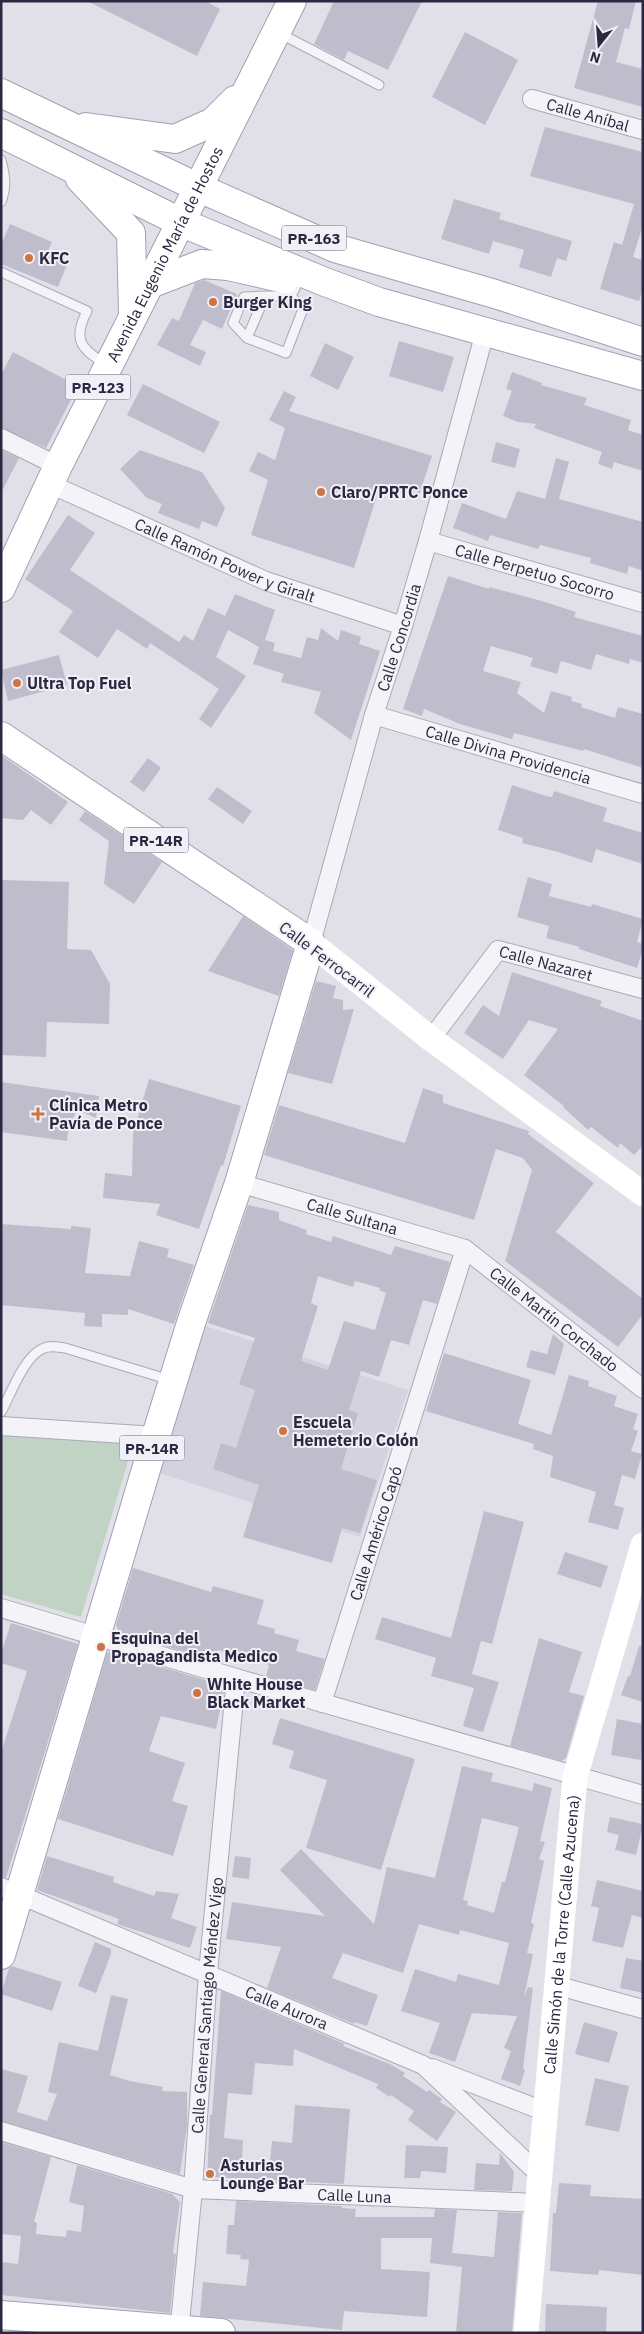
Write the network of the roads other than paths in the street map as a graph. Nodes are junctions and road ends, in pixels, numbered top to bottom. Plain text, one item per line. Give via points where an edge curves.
1 (292, 1) edge
2 (276, 32) junction
3 (378, 85) dead end
4 (246, 91) junction
5 (1, 93) edge
6 (532, 99) dead end
7 (60, 123) junction
8 (643, 130) edge
9 (1, 133) edge
10 (1, 160) edge
11 (68, 166) junction
12 (197, 187) junction
13 (1, 202) edge
14 (180, 222) junction
15 (1, 272) edge
16 (150, 284) junction
17 (305, 286) junction
18 (265, 296) junction
19 (133, 317) junction
20 (485, 332) junction
21 (247, 338) junction
22 (643, 342) edge
23 (108, 366) junction
24 (642, 374) edge
25 (1, 438) edge
26 (54, 475) junction
27 (428, 541) junction
28 (1, 588) edge
29 (643, 603) edge
30 (404, 626) junction
31 (374, 715) junction
32 (1, 736) edge
33 (643, 794) edge
34 (311, 943) junction
35 (643, 989) edge
36 (431, 1039) junction
37 (239, 1183) junction
38 (643, 1194) edge
39 (465, 1249) junction
40 (172, 1381) junction
41 (643, 1389) edge
42 (1, 1412) edge
43 (1, 1426) edge
44 (156, 1436) junction
45 (643, 1545) edge
46 (634, 1605) edge
47 (1, 1608) edge
48 (95, 1636) junction
49 (236, 1678) junction
50 (322, 1703) junction
51 (575, 1777) junction
52 (643, 1795) edge
53 (11, 1891) edge
54 (1, 1955) edge
55 (208, 1973) junction
56 (556, 1985) junction
57 (643, 2009) edge
58 (423, 2065) junction
59 (546, 2112) junction
60 (1, 2131) edge
61 (541, 2176) junction
62 (194, 2189) junction
63 (538, 2203) junction
64 (1, 2315) edge
65 (180, 2331) edge
66 (221, 2333) edge
67 (526, 2333) edge

1 - 2 main road, Avenida Eugenio María de Hostos / PR-123
2 - 3 lane
2 - 4 main road, Avenida Eugenio María de Hostos / PR-123
4 - 7 main road via 213,122 175,139
4 - 12 main road, Avenida Eugenio María de Hostos / PR-123
5 - 7 main road, PR-163
6 - 8 street, Calle Aníbal
7 - 12 main road, PR-163
9 - 11 main road, PR-163
10 - 13 lane via 5,184
11 - 14 main road, PR-163
11 - 19 main road via 131,233
12 - 14 main road, Avenida Eugenio María de Hostos / PR-123
12 - 22 main road, PR-163 via 335,248 495,294
14 - 16 main road, Avenida Eugenio María de Hostos / PR-123
14 - 17 main road, PR-163
15 - 23 lane via 87,311 79,325 82,345
16 - 17 main road via 202,264 228,266
16 - 19 main road, Avenida Eugenio María de Hostos / PR-123
17 - 18 lane
17 - 20 main road, PR-163 via 379,302
17 - 21 lane via 303,309 286,353
18 - 21 lane
18 - 21 lane via 244,297 233,323
19 - 23 main road, Avenida Eugenio María de Hostos / PR-123
20 - 24 main road, PR-163
20 - 27 street, Calle Concordia
23 - 26 main road, Avenida Eugenio María de Hostos / PR-123
25 - 26 street, Calle Ramón Power y Giralt
26 - 28 main road, Avenida Eugenio María de Hostos / PR-123
26 - 30 street, Calle Ramón Power y Giralt via 266,581
27 - 29 street, Calle Perpetuo Socorro
27 - 30 street, Calle Concordia
30 - 31 street, Calle Concordia
31 - 33 street, Calle Divina Providencia
31 - 34 street, Calle Concordia
32 - 34 main road, Calle Ferrocarril / PR-14R
34 - 36 street, Calle Ferrocarril
34 - 37 main road, PR-14R
35 - 36 street, Calle Nazaret via 498,950
36 - 38 street, Calle Ferrocarril
37 - 39 street, Calle Sultana
37 - 40 main road, PR-14R
39 - 41 street, Calle Martín Corchado
39 - 50 street, Calle Américo Capó
40 - 42 lane via 52,1346 31,1356
40 - 44 main road, PR-14R
43 - 44 street
44 - 48 main road, PR-14R
45 - 46 street, Calle Simón de la Torre (Calle Azucena)
46 - 51 street, Calle Simón de la Torre (Calle Azucena)
47 - 48 street
48 - 49 street
48 - 53 main road, PR-14R
49 - 50 street
49 - 55 street, Calle General Santiago Méndez Vigo
50 - 51 street
51 - 52 street
51 - 56 street, Calle Simón de la Torre (Calle Azucena)
53 - 54 main road, PR-14R
53 - 55 street, Calle Aurora
55 - 58 street, Calle Aurora
55 - 62 street, Calle General Santiago Méndez Vigo
56 - 57 street
56 - 59 street, Calle Simón de la Torre (Calle Azucena)
58 - 59 street
58 - 61 street, Calle Aurora
59 - 61 street, Calle Simón de la Torre (Calle Azucena)
60 - 62 street, Calle Luna
61 - 63 street, Calle Simón de la Torre (Calle Azucena)
62 - 63 street, Calle Luna
62 - 65 street, Calle General Santiago Méndez Vigo
63 - 67 street, Calle Simón de la Torre (Calle Azucena)
64 - 65 main road
65 - 66 main road

